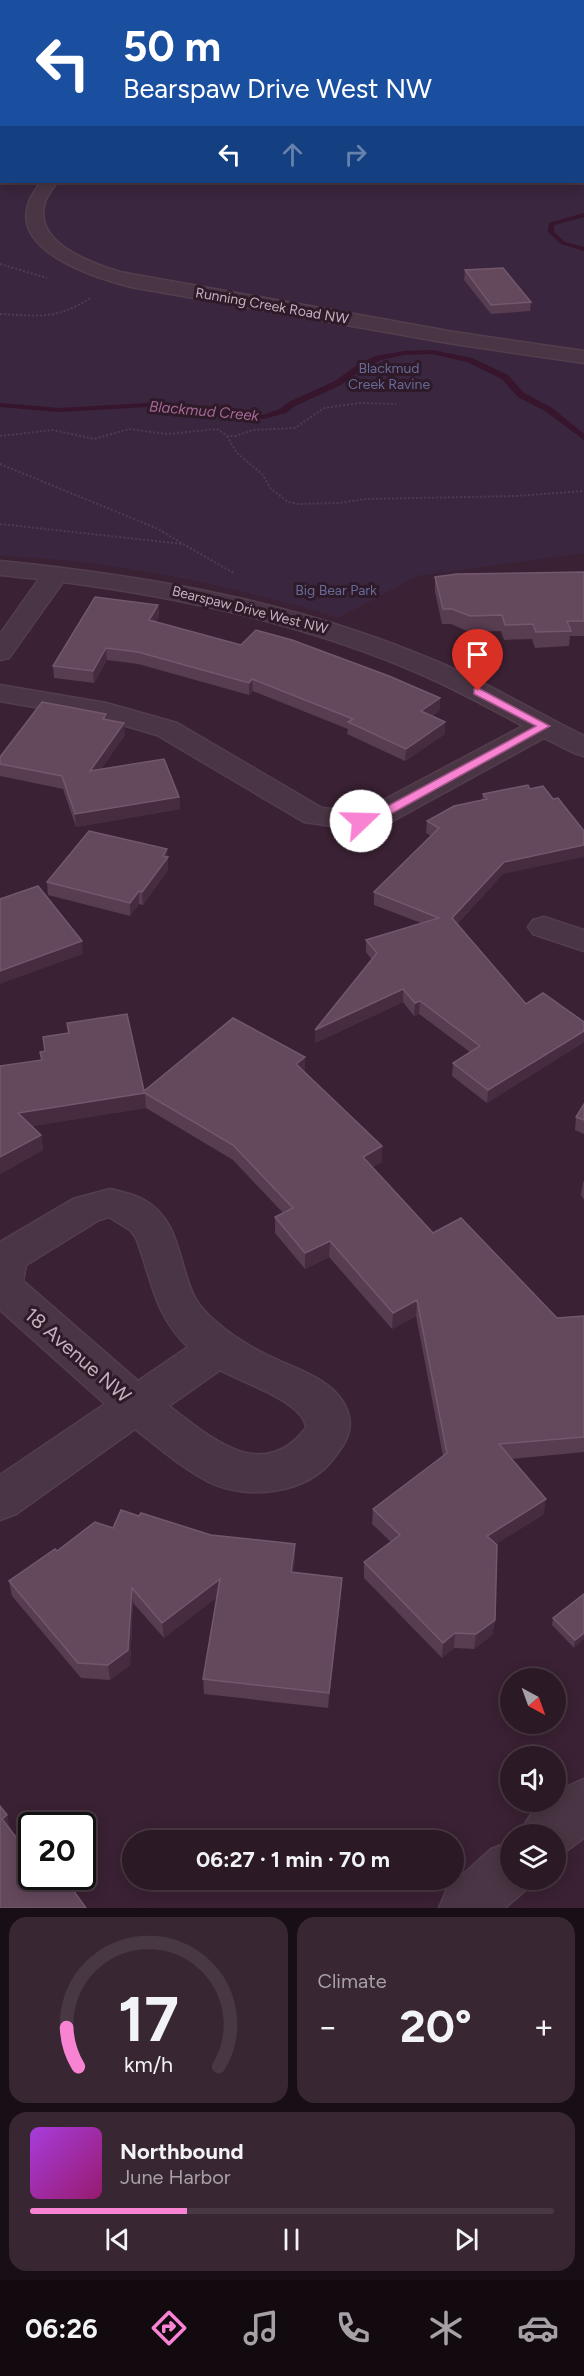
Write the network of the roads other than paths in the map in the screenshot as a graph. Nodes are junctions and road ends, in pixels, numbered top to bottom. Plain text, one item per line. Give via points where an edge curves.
1 (48, 183) edge
2 (584, 357) edge
3 (0, 568) edge
4 (56, 574) junction
5 (0, 652) edge
6 (0, 693) edge
7 (545, 726) junction
8 (584, 747) edge
9 (544, 927) dead end
10 (584, 941) edge
11 (219, 1348) junction
12 (137, 1406) junction
13 (0, 1500) edge
14 (584, 1805) edge
15 (560, 1824) edge
16 (500, 1877) edge
17 (466, 1908) edge

1 - 2 street, Running Creek Road NW via 36,196 27,218 30,229 37,239 76,265 131,281
3 - 4 street, Bearspaw Drive West NW
4 - 5 street
4 - 7 street, Bearspaw Drive West NW via 203,596 317,625 428,667
6 - 7 street via 106,711 167,729 315,816 361,821 376,818
7 - 8 street, Bearspaw Drive West NW
9 - 10 street
11 - 12 street, 18 Avenue NW
11 - 12 street, 18 Avenue NW via 310,1396 327,1414 328,1433 311,1455 284,1471 226,1469 199,1454
11 - 12 street, 18 Avenue NW via 184,1315 158,1242 145,1219 124,1206 110,1203 87,1209 12,1254 4,1266 3,1284 13,1298
12 - 13 street, 18 Avenue NW
14 - 15 street
16 - 17 street

